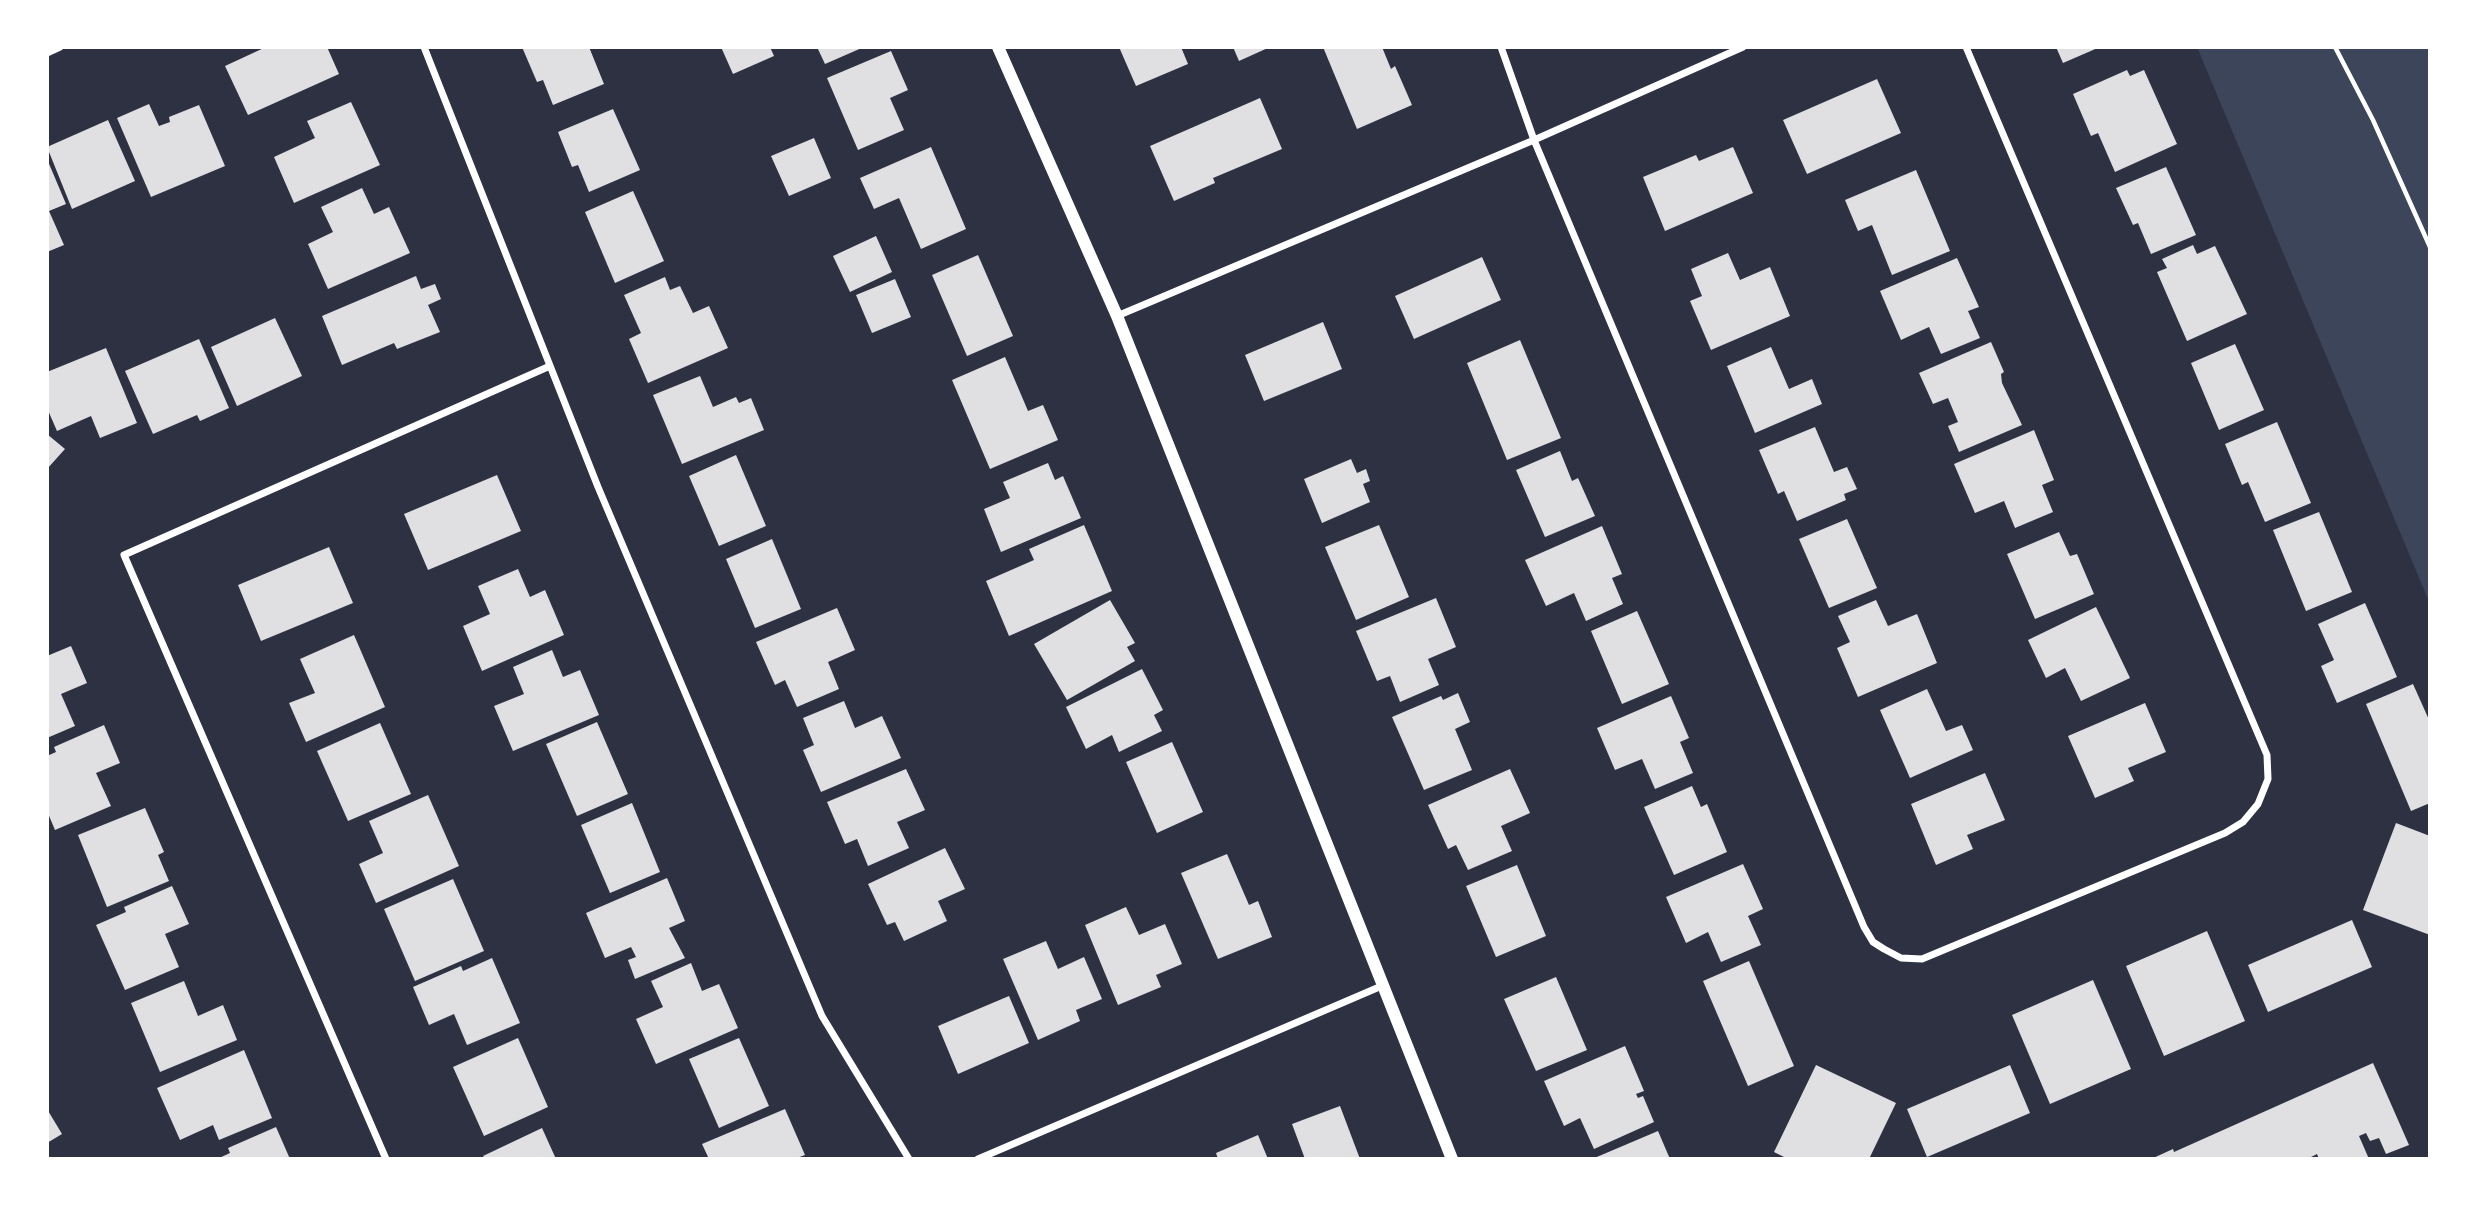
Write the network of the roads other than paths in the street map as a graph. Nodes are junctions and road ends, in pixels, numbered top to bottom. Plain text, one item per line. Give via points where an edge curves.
1 (60, 47) edge
2 (424, 47) edge
3 (998, 47) edge
4 (1501, 47) edge
5 (1742, 47) edge
6 (1966, 47) edge
7 (47, 53) edge
8 (1534, 140) junction
9 (1117, 316) junction
10 (550, 366) junction
11 (1384, 985) junction
12 (386, 1159) edge
13 (909, 1159) edge
14 (978, 1159) edge
15 (1452, 1159) edge

1 - 7 street
2 - 10 street
3 - 9 street
4 - 8 street
5 - 8 street
6 - 8 street via 2267,755 2268,779 2258,804 2225,833 1922,959 1901,958 1884,950 1864,927
8 - 9 street
9 - 11 street
10 - 12 street via 124,555
10 - 13 street via 822,1016
11 - 14 street
11 - 15 street

